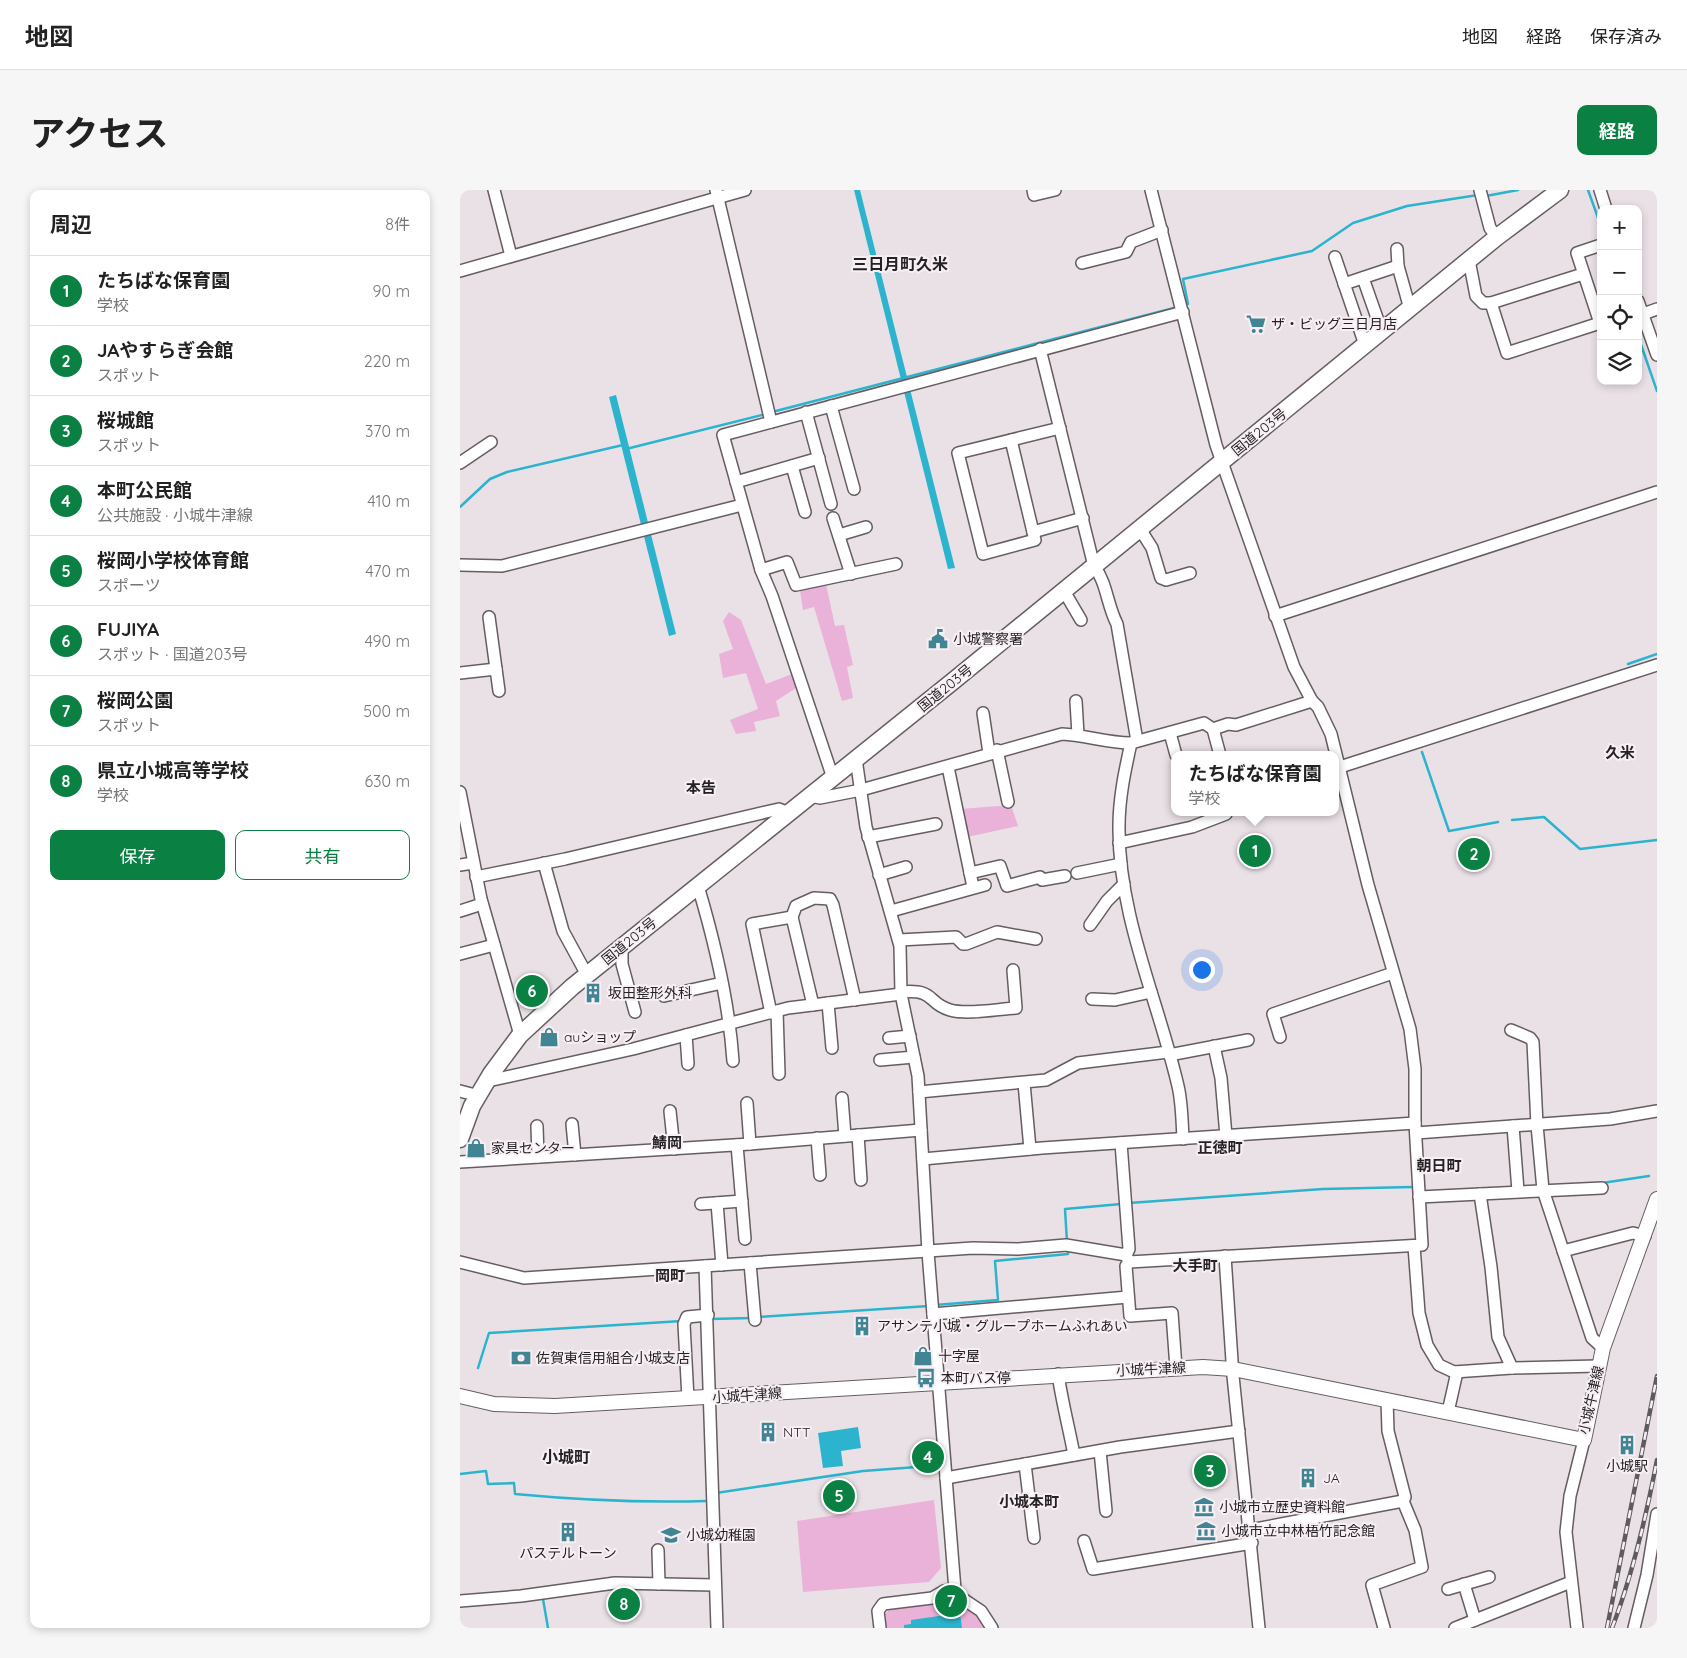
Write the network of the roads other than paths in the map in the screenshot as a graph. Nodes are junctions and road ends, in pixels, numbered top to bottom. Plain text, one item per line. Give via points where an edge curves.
1 (494, 190) edge
2 (745, 190) edge
3 (1033, 190) edge
4 (1055, 190) edge
5 (1151, 190) edge
6 (1560, 190) edge
7 (1600, 190) edge
8 (1480, 193) edge
9 (717, 194) edge
10 (1605, 205) edge
11 (1162, 230) junction
12 (1497, 237) junction
13 (1597, 246) edge
14 (1397, 249) dead end
15 (511, 256) junction
16 (1335, 257) dead end
17 (1469, 260) junction
18 (1082, 263) dead end
19 (1398, 266) junction
20 (460, 271) edge
21 (1583, 274) junction
22 (1363, 278) junction
23 (1344, 284) junction
24 (1490, 304) junction
25 (1410, 309) junction
26 (1657, 310) edge
27 (1182, 312) junction
28 (1643, 314) joint
29 (1382, 332) junction
30 (1365, 345) junction
31 (1040, 349) junction
32 (1657, 355) edge
33 (830, 406) junction
34 (806, 412) junction
35 (771, 422) junction
36 (1060, 428) junction
37 (1011, 440) junction
38 (491, 442) dead end
39 (819, 458) junction
40 (1222, 462) junction
41 (460, 463) edge
42 (792, 466) junction
43 (736, 482) junction
44 (854, 489) dead end
45 (1657, 492) edge
46 (832, 504) dead end
47 (742, 505) junction
48 (805, 512) dead end
49 (833, 518) dead end
50 (1083, 518) junction
51 (866, 527) dead end
52 (1140, 529) junction
53 (1033, 532) junction
54 (839, 535) junction
55 (896, 564) dead end
56 (460, 565) edge
57 (1094, 566) junction
58 (761, 570) junction
59 (1190, 573) dead end
60 (851, 574) junction
61 (1064, 591) junction
62 (1274, 616) junction
63 (489, 617) dead end
64 (1081, 620) dead end
65 (1657, 665) edge
66 (496, 669) junction
67 (460, 673) edge
68 (499, 691) dead end
69 (1076, 701) dead end
70 (1312, 701) junction
71 (983, 714) dead end
72 (1213, 728) junction
73 (1170, 733) junction
74 (1078, 735) junction
75 (1134, 742) junction
76 (1175, 751) edge
77 (1219, 751) edge
78 (1336, 751) edge
79 (993, 752) junction
80 (856, 759) junction
81 (1339, 764) edge
82 (948, 767) junction
83 (1340, 768) junction
84 (833, 778) junction
85 (861, 790) junction
86 (460, 792) edge
87 (810, 796) junction
88 (1008, 802) dead end
89 (789, 813) junction
90 (1221, 816) edge
91 (936, 824) dead end
92 (868, 837) junction
93 (1120, 844) junction
94 (473, 863) junction
95 (544, 863) junction
96 (1121, 864) junction
97 (460, 865) edge
98 (906, 867) dead end
99 (970, 873) junction
100 (1077, 873) dead end
101 (879, 875) junction
102 (1065, 876) dead end
103 (476, 877) junction
104 (1124, 884) junction
105 (698, 886) junction
106 (482, 904) junction
107 (460, 911) edge
108 (891, 911) junction
109 (792, 917) junction
110 (1090, 925) dead end
111 (898, 940) junction
112 (1036, 940) dead end
113 (494, 945) junction
114 (622, 947) junction
115 (460, 954) edge
116 (1012, 970) dead end
117 (1393, 972) junction
118 (587, 975) junction
119 (722, 983) junction
120 (1151, 992) junction
121 (901, 993) junction
122 (664, 996) dead end
123 (1092, 999) dead end
124 (855, 1000) junction
125 (828, 1003) junction
126 (813, 1005) junction
127 (635, 1012) dead end
128 (774, 1012) junction
129 (731, 1023) junction
130 (1511, 1030) dead end
131 (520, 1035) junction
132 (686, 1035) junction
133 (910, 1036) junction
134 (1280, 1037) dead end
135 (889, 1038) dead end
136 (1248, 1040) dead end
137 (1214, 1046) junction
138 (832, 1048) dead end
139 (1169, 1053) junction
140 (914, 1057) junction
141 (880, 1060) dead end
142 (734, 1061) dead end
143 (688, 1064) dead end
144 (779, 1074) dead end
145 (488, 1081) junction
146 (1024, 1083) junction
147 (460, 1091) edge
148 (919, 1092) junction
149 (478, 1096) junction
150 (842, 1098) dead end
151 (747, 1102) dead end
152 (670, 1111) dead end
153 (1657, 1111) edge
154 (572, 1124) dead end
155 (1537, 1125) junction
156 (537, 1126) dead end
157 (1513, 1126) junction
158 (1416, 1128) junction
159 (921, 1130) junction
160 (858, 1135) junction
161 (845, 1136) junction
162 (1226, 1136) junction
163 (818, 1138) junction
164 (1183, 1139) junction
165 (460, 1140) edge
166 (1121, 1143) junction
167 (750, 1144) junction
168 (737, 1145) junction
169 (674, 1149) junction
170 (1030, 1149) junction
171 (575, 1155) junction
172 (538, 1157) junction
173 (923, 1159) junction
174 (460, 1162) edge
175 (820, 1175) dead end
176 (861, 1180) dead end
177 (1543, 1187) junction
178 (1602, 1188) dead end
179 (1518, 1191) junction
180 (1480, 1194) junction
181 (1419, 1197) junction
182 (1657, 1199) edge
183 (742, 1201) junction
184 (717, 1203) junction
185 (701, 1204) dead end
186 (1645, 1236) junction
187 (745, 1239) dead end
188 (1414, 1246) junction
189 (1564, 1251) junction
190 (928, 1252) junction
191 (1226, 1256) junction
192 (1128, 1259) junction
193 (460, 1262) edge
194 (750, 1263) junction
195 (722, 1265) junction
196 (705, 1266) junction
197 (1128, 1297) junction
198 (933, 1314) junction
199 (755, 1317) dead end
200 (707, 1318) junction
201 (1603, 1348) junction
202 (1598, 1366) junction
203 (1176, 1368) junction
204 (1512, 1368) junction
205 (1233, 1369) junction
206 (1458, 1372) junction
207 (1058, 1374) junction
208 (938, 1382) junction
209 (460, 1396) edge
210 (709, 1398) junction
211 (688, 1399) junction
212 (1387, 1400) junction
213 (1448, 1412) junction
214 (1239, 1431) junction
215 (1584, 1440) junction
216 (1100, 1451) junction
217 (1074, 1455) junction
218 (1025, 1464) junction
219 (946, 1478) junction
220 (1403, 1501) junction
221 (1106, 1511) dead end
222 (1657, 1514) edge
223 (1250, 1530) junction
224 (1034, 1538) dead end
225 (1084, 1541) dead end
226 (1252, 1543) junction
227 (658, 1550) dead end
228 (1652, 1573) edge
229 (1488, 1577) dead end
230 (1571, 1582) junction
231 (659, 1584) junction
232 (1464, 1584) junction
233 (714, 1585) junction
234 (1448, 1589) dead end
235 (955, 1590) junction
236 (460, 1601) edge
237 (1475, 1620) junction
238 (717, 1628) edge
239 (880, 1628) edge
240 (992, 1628) edge
241 (1260, 1628) edge
242 (1384, 1628) edge
243 (1455, 1628) edge
244 (1577, 1628) edge
245 (1634, 1628) edge

1 - 15 street
2 - 9 street
3 - 4 street via 1034,195
5 - 11 street
6 - 12 highway, 国道203号
7 - 10 street
8 - 12 street via 1490,228
9 - 15 street
9 - 35 street
11 - 18 street via 1131,242 1126,252
11 - 27 street
12 - 17 highway, 国道203号
13 - 21 street via 1577,253
14 - 19 street
15 - 20 street
16 - 23 street
17 - 24 street via 1476,296 1483,304
17 - 25 highway, 国道203号
19 - 22 street
19 - 25 street
21 - 24 street
21 - 24 street via 1600,323 1563,335 1507,353
22 - 23 street
22 - 29 street
23 - 30 street
25 - 29 highway, 国道203号
26 - 28 street
27 - 31 street
27 - 40 street
28 - 32 street
29 - 30 highway, 国道203号
30 - 40 highway, 国道203号
31 - 33 street
31 - 36 street
33 - 34 street
33 - 44 street
34 - 35 street
34 - 39 street
35 - 43 street via 723,435
36 - 37 street
36 - 50 street
37 - 53 street
37 - 53 street via 958,454 984,554 1035,540
38 - 41 street
39 - 42 street
39 - 46 street
40 - 52 highway, 国道203号
40 - 62 street
42 - 43 street
42 - 48 street
43 - 47 street
45 - 62 street
47 - 56 street via 502,566
47 - 58 street
49 - 54 street
50 - 53 street
50 - 57 street
51 - 54 street
52 - 57 highway, 国道203号
52 - 59 street via 1152,548 1161,578 1166,580
54 - 60 street
55 - 60 street
57 - 61 highway, 国道203号
57 - 75 street via 1100,574 1117,624
58 - 60 street via 787,562 796,585
58 - 84 street
61 - 64 street
61 - 80 highway, 国道203号
62 - 70 street via 1294,667
63 - 66 street
65 - 83 street
66 - 67 street
66 - 68 street
69 - 74 street
70 - 72 street via 1236,725
70 - 78 street via 1331,734
71 - 79 street
72 - 73 street via 1204,723
72 - 77 street
73 - 75 street
73 - 76 street
74 - 75 street via 1114,743
74 - 79 street via 1062,734
75 - 93 street via 1124,778
79 - 82 street
79 - 88 street
80 - 84 highway, 国道203号
80 - 85 street
81 - 83 street
82 - 85 street
82 - 99 street
83 - 117 street
84 - 87 highway, 国道203号
85 - 87 street via 820,798
85 - 92 street
86 - 94 street
87 - 89 highway, 国道203号
89 - 95 street via 779,809
89 - 105 highway, 国道203号
90 - 93 street via 1192,827
91 - 92 street
92 - 101 street
93 - 96 street
94 - 97 street
94 - 103 street
95 - 103 street
95 - 118 street via 563,931
96 - 100 street
96 - 104 street
98 - 101 street
99 - 102 street via 1000,866 1007,886 1040,877 1042,880
99 - 108 street via 979,886
101 - 108 street
103 - 106 street
104 - 110 street
104 - 120 street
105 - 114 highway, 国道203号
105 - 119 street
106 - 107 street
106 - 113 street
108 - 111 street
109 - 124 street via 796,906 804,902 814,898 830,899
109 - 126 street
109 - 128 street via 752,924
111 - 112 street via 956,936 966,944 996,932
111 - 121 street
113 - 115 street
113 - 131 street
114 - 118 highway, 国道203号
114 - 127 street via 622,964
116 - 121 street via 1016,1008 949,1010 924,992
117 - 134 street via 1273,1014
117 - 158 street via 1410,1029 1415,1069
118 - 131 highway, 国道203号
119 - 122 street
119 - 129 street
120 - 123 street via 1115,1000
120 - 139 street
121 - 124 street
121 - 133 street
124 - 125 street
125 - 126 street
125 - 138 street
126 - 128 street
128 - 129 street
128 - 144 street
129 - 132 street
129 - 142 street
130 - 155 street via 1533,1042
131 - 145 highway, 国道203号
132 - 143 street
132 - 145 street
133 - 135 street
133 - 140 street
136 - 137 street
137 - 139 street
137 - 162 street via 1221,1078
139 - 146 street via 1078,1063 1046,1080
139 - 164 street via 1178,1087
140 - 141 street
140 - 148 street
145 - 149 highway, 国道203号
146 - 148 street
146 - 170 street
147 - 149 street
148 - 159 street
149 - 165 highway, 国道203号
150 - 161 street
151 - 167 street
152 - 169 street
153 - 155 street
154 - 171 street
155 - 157 street
155 - 177 street
156 - 172 street
157 - 158 street
157 - 179 street
158 - 162 street
158 - 181 street
159 - 160 street
159 - 173 street
160 - 161 street
160 - 176 street
161 - 163 street
162 - 164 street
163 - 167 street
163 - 175 street
164 - 166 street
166 - 170 street
166 - 192 street
167 - 168 street
168 - 169 street
168 - 183 street
169 - 171 street
170 - 173 street
171 - 172 street
172 - 174 street
173 - 190 street
177 - 178 street
177 - 179 street
177 - 189 street
179 - 180 street
180 - 181 street
180 - 204 street via 1498,1337
181 - 188 street via 1422,1245
182 - 186 main road, 小城牛津線
183 - 184 street
183 - 187 street
184 - 185 street
184 - 195 street
186 - 189 street via 1633,1233
186 - 201 main road, 小城牛津線
188 - 191 street
188 - 206 street via 1419,1313 1426,1345 1439,1365
189 - 201 street via 1592,1338
190 - 192 street via 1066,1245
190 - 194 street
190 - 198 street
191 - 192 street
191 - 205 street
192 - 197 street
193 - 196 street via 524,1278
194 - 195 street
194 - 199 street
195 - 196 street
196 - 200 street
197 - 198 street
197 - 203 street via 1130,1316 1172,1313
198 - 208 street
200 - 210 street
200 - 211 street via 687,1317 684,1322
201 - 202 main road, 小城牛津線
202 - 204 street
202 - 215 main road, 小城牛津線
203 - 205 main road, 小城牛津線
203 - 207 main road, 小城牛津線
204 - 206 street
205 - 212 main road, 小城牛津線
205 - 214 street
206 - 213 street
207 - 208 main road, 小城牛津線
207 - 217 street via 1062,1408
208 - 210 main road, 小城牛津線
208 - 219 street
209 - 211 main road, 小城牛津線 via 494,1404 526,1406
210 - 211 main road, 小城牛津線
210 - 233 street
212 - 213 main road, 小城牛津線
212 - 220 street via 1388,1431 1405,1497
213 - 215 main road, 小城牛津線
214 - 216 street
214 - 223 street
215 - 230 street via 1566,1532
216 - 217 street
216 - 221 street
217 - 218 street
218 - 219 street
218 - 224 street
219 - 235 street
220 - 223 street
220 - 242 street via 1415,1530 1422,1567 1372,1585
222 - 228 street
223 - 226 street
225 - 226 street via 1093,1569
226 - 241 street
227 - 231 street
228 - 245 street
229 - 232 street
230 - 237 street
230 - 244 street
231 - 233 street
231 - 236 street via 587,1585 521,1596
232 - 234 street
232 - 237 street
233 - 238 street
235 - 239 street via 944,1590 932,1598 883,1604 878,1611
235 - 240 street via 981,1611
237 - 243 street

